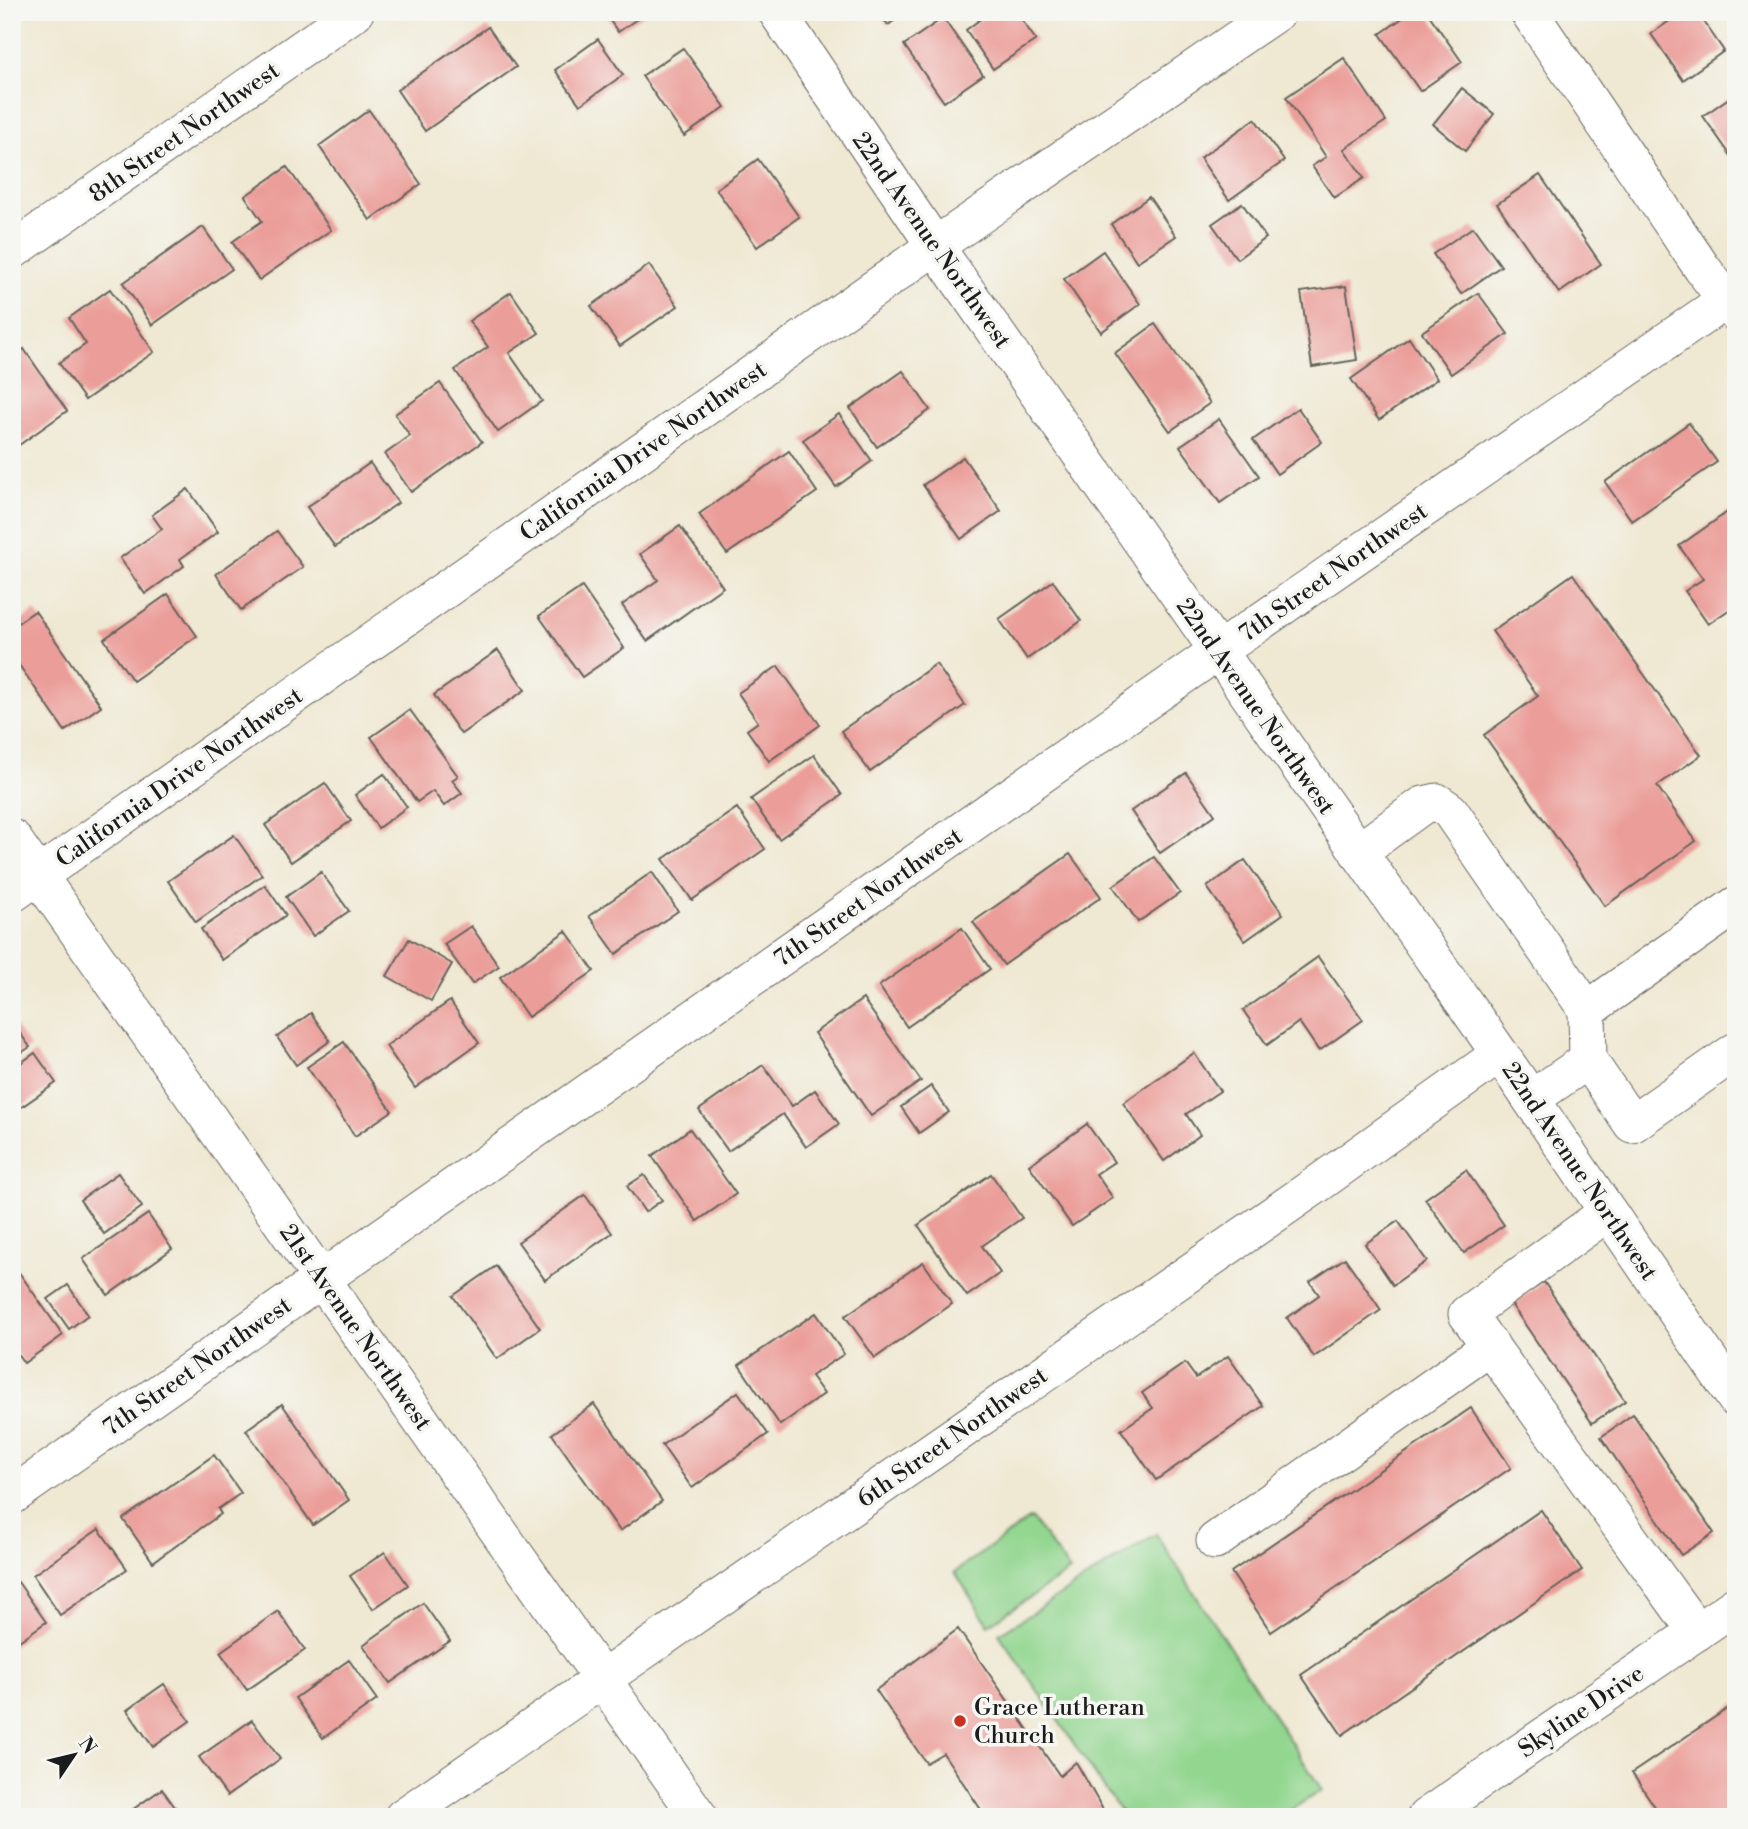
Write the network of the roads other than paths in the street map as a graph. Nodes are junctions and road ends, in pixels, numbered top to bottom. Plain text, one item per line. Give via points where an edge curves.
1 (355, 12) edge
2 (777, 12) edge
3 (1277, 12) edge
4 (1529, 12) edge
5 (936, 246) junction
6 (12, 251) edge
7 (1731, 307) edge
8 (1218, 651) junction
9 (12, 838) edge
10 (1358, 852) junction
11 (25, 885) edge
12 (1736, 905) edge
13 (1587, 1010) junction
14 (1736, 1051) edge
15 (1500, 1054) junction
16 (1588, 1060) junction
17 (1531, 1099) junction
18 (1608, 1212) junction
19 (322, 1279) junction
20 (1491, 1346) junction
21 (1736, 1399) edge
22 (12, 1496) edge
23 (1215, 1541) dead end
24 (1736, 1605) edge
25 (1697, 1632) junction
26 (603, 1678) junction
27 (403, 1817) edge
28 (699, 1817) edge
29 (1426, 1817) edge

1 - 6 street, 8th Street Northwest
2 - 5 street, 22nd Avenue Northwest
3 - 5 street, California Drive Northwest
4 - 7 street
5 - 8 street, 22nd Avenue Northwest
5 - 11 street, California Drive Northwest
7 - 8 street, 7th Street Northwest
8 - 10 street, 22nd Avenue Northwest
8 - 19 street, 7th Street Northwest
9 - 11 street, 21st Avenue Northwest
10 - 13 street via 1423,805 1437,802 1444,806
10 - 15 street, 22nd Avenue Northwest
11 - 19 street, 21st Avenue Northwest
12 - 13 street
13 - 16 street
14 - 16 street via 1632,1124
15 - 17 street, 22nd Avenue Northwest
15 - 26 street, 6th Street Northwest
16 - 17 street
17 - 18 street, 22nd Avenue Northwest
18 - 20 street via 1467,1314
18 - 21 street, 22nd Avenue Northwest
19 - 22 street, 7th Street Northwest
19 - 26 street, 21st Avenue Northwest
20 - 23 street
20 - 25 street
24 - 25 street, Skyline Drive
25 - 29 street, Skyline Drive
26 - 27 street, 6th Street Northwest
26 - 28 street, 21st Avenue Northwest

